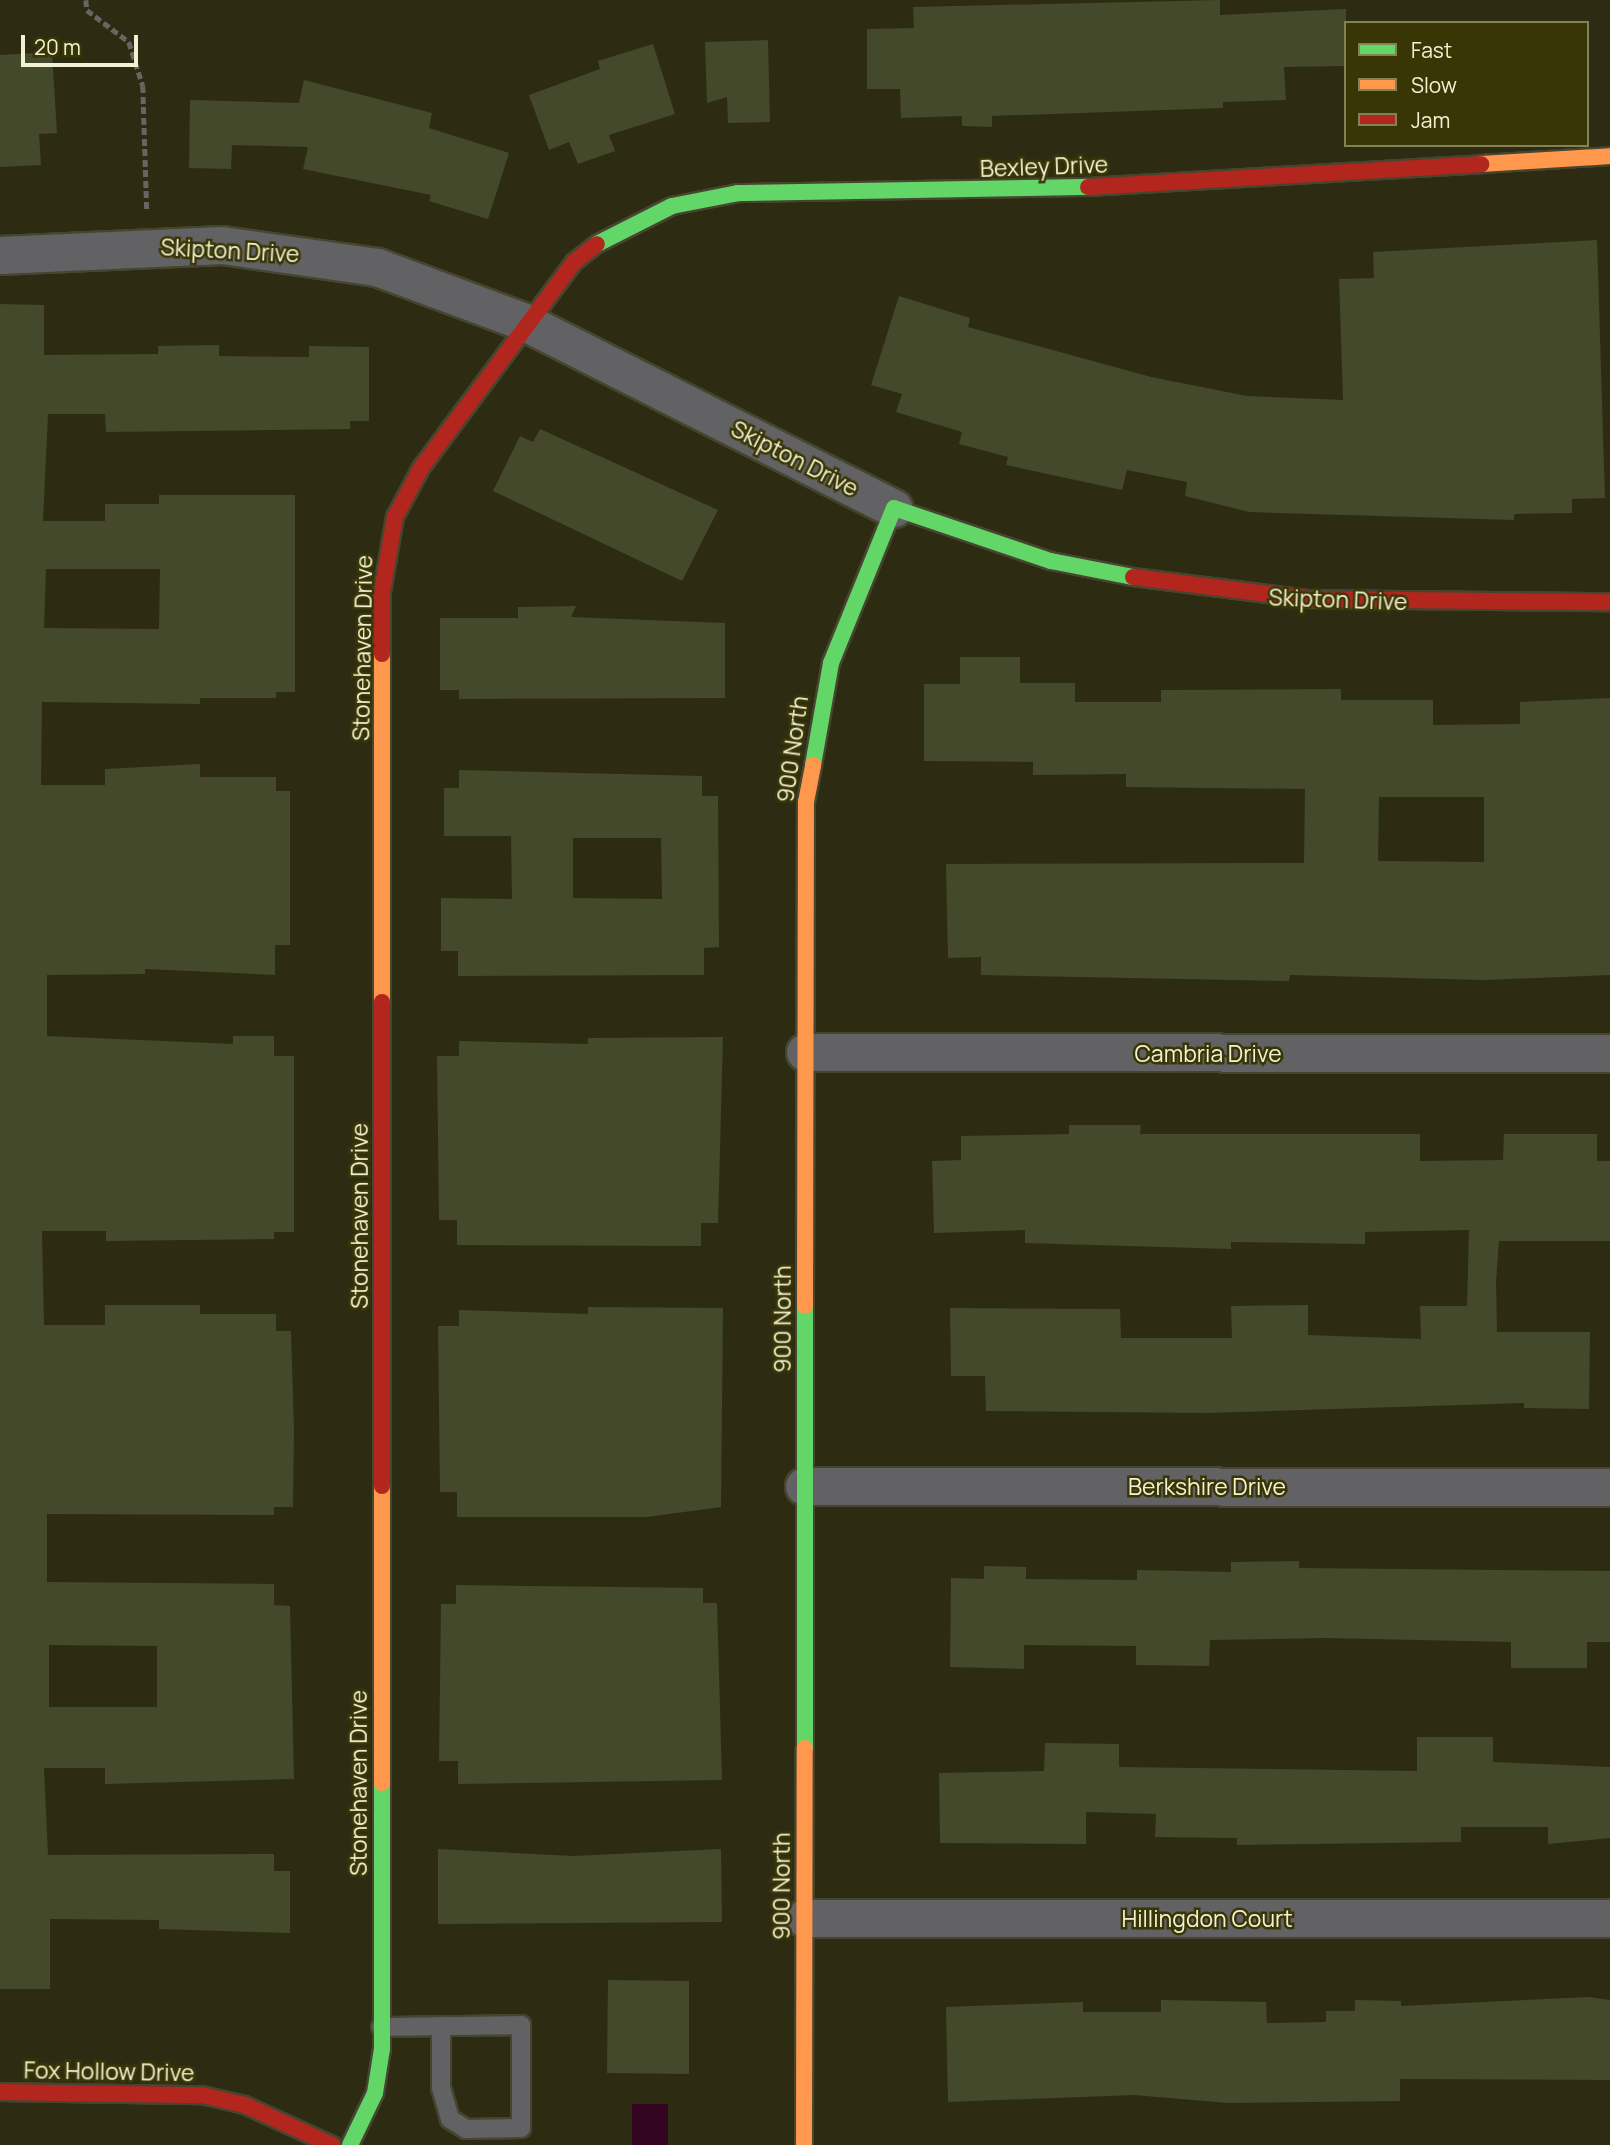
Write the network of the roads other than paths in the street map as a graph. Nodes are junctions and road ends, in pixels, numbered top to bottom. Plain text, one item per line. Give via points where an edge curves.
1 (1610, 156) edge
2 (0, 255) edge
3 (526, 322) junction
4 (894, 508) junction
5 (1610, 602) edge
6 (805, 1052) junction
7 (1610, 1054) edge
8 (804, 1486) junction
9 (1610, 1487) edge
10 (804, 1918) junction
11 (1610, 1919) edge
12 (441, 2026) junction
13 (381, 2027) junction
14 (0, 2092) edge
15 (332, 2145) edge
16 (350, 2145) edge
17 (804, 2145) edge

1 - 3 street, Bexley Drive via 1020,191 705,197 642,217 594,244
2 - 3 street, Skipton Drive via 182,244 272,247 377,267
3 - 4 street, Skipton Drive
3 - 13 street, Stonehaven Drive via 414,480 395,517 384,565
4 - 5 street, Skipton Drive via 1051,561 1196,590 1306,600
4 - 6 street, 900 North via 831,663 811,753
6 - 7 street, Cambria Drive
6 - 8 street, 900 North
8 - 9 street, Berkshire Drive
8 - 10 street, 900 North
10 - 11 street, Hillingdon Court
10 - 17 street, 900 North
12 - 12 lane via 521,2025 521,2128 466,2129 450,2119 441,2088
12 - 13 lane
13 - 16 street, Stonehaven Drive via 375,2093
14 - 15 street, Fox Hollow Drive via 202,2095 245,2105

